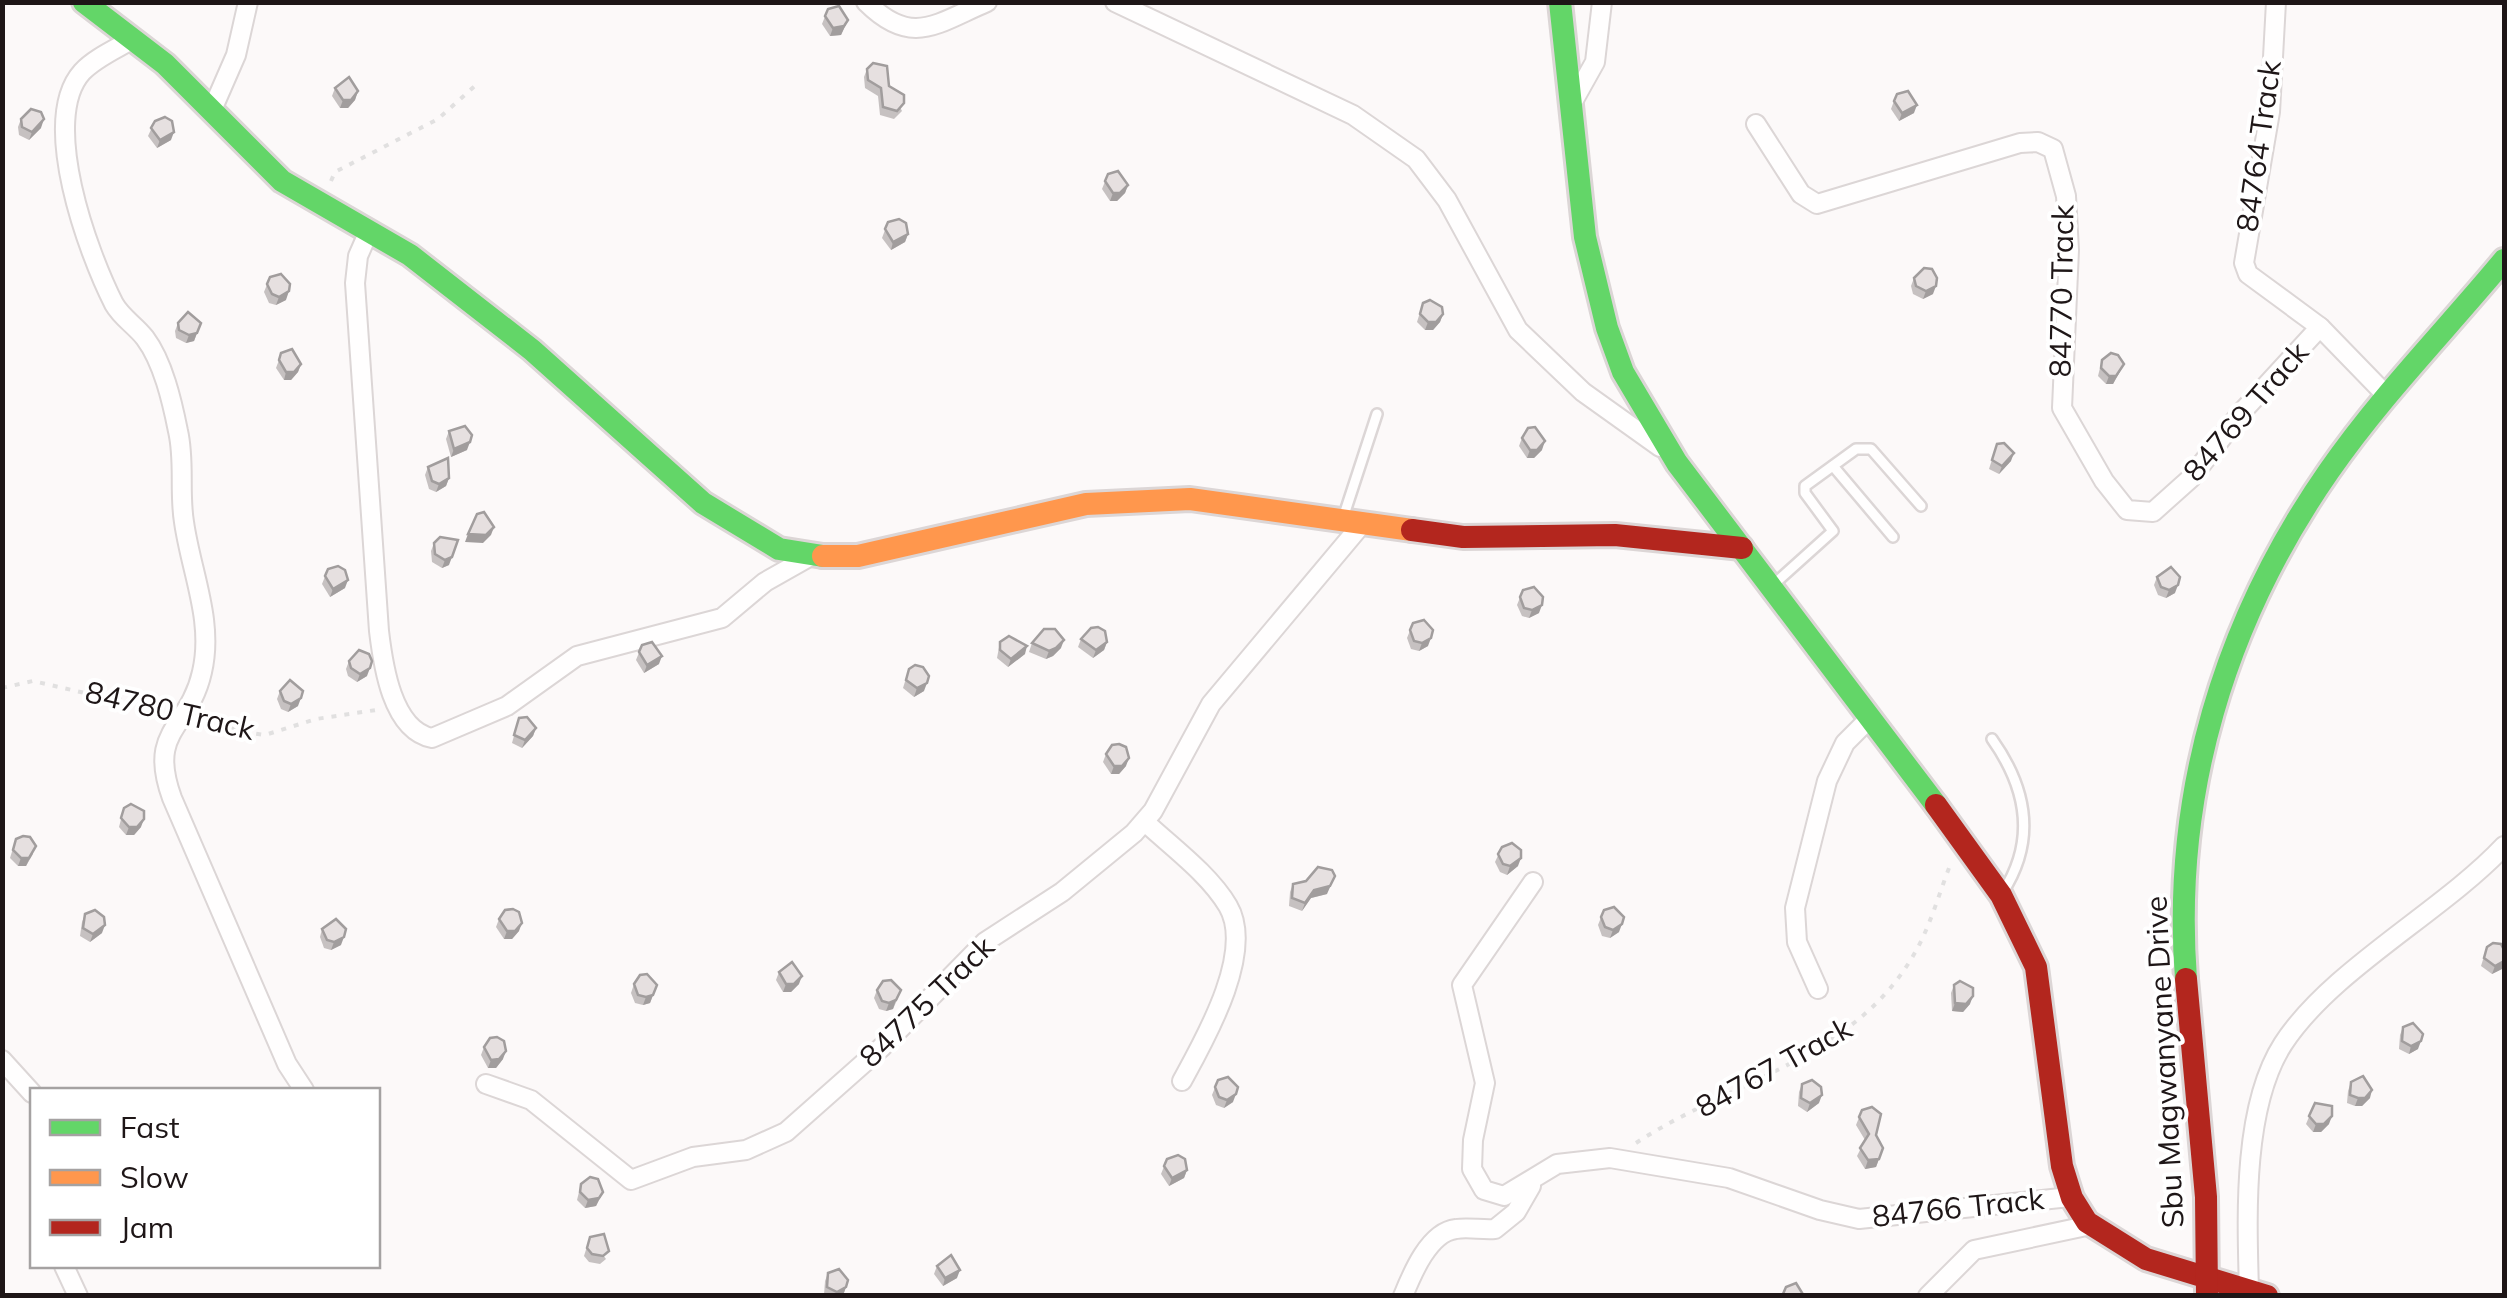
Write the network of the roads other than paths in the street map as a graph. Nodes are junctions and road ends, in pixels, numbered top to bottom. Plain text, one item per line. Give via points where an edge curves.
1 (84, 2) edge
2 (248, 2) edge
3 (866, 2) edge
4 (987, 2) edge
5 (1115, 2) edge
6 (1560, 2) edge
7 (1602, 2) edge
8 (2276, 2) edge
9 (132, 39) junction
10 (1571, 106) junction
11 (212, 110) junction
12 (1756, 124) dead end
13 (369, 231) junction
14 (2504, 260) edge
15 (2320, 327) junction
16 (2387, 396) junction
17 (1377, 414) dead end
18 (1669, 453) junction
19 (1832, 466) junction
20 (1920, 506) dead end
21 (2141, 514) joint
22 (1352, 522) junction
23 (1893, 537) dead end
24 (1742, 548) junction
25 (811, 556) junction
26 (1771, 587) junction
27 (1870, 718) junction
28 (1992, 738) dead end
29 (1146, 822) junction
30 (2504, 846) edge
31 (1533, 882) dead end
32 (2001, 895) junction
33 (1818, 988) dead end
34 (2, 1060) edge
35 (1182, 1081) dead end
36 (486, 1084) dead end
37 (303, 1088) edge
38 (30, 1091) edge
39 (1537, 1176) junction
40 (2070, 1197) junction
41 (2090, 1225) junction
42 (65, 1268) edge
43 (2207, 1288) edge
44 (2258, 1293) edge
45 (78, 1296) edge
46 (1404, 1296) edge
47 (1928, 1296) edge

1 - 9 street
2 - 11 street via 236,56
3 - 4 street via 894,24 922,30
5 - 18 street via 1353,115 1416,160 1447,200 1518,330 1582,392
6 - 10 street
7 - 10 street via 1595,62
8 - 15 street, 84764 Track via 2270,112 2244,253 2248,274
9 - 11 street
9 - 37 street via 80,74 66,103 63,140 108,289 153,353 178,429 183,521 205,637 201,676 162,751 165,778
10 - 18 street via 1598,302 1624,372
11 - 13 street via 282,181
12 - 21 street, 84770 Track via 1801,194 1817,204 2020,143 2052,150 2066,196 2069,250 2062,408 2120,503
13 - 25 street via 532,350 703,503 756,539
13 - 25 street via 355,283 383,659 416,732 438,736 507,706 577,656 722,618
14 - 16 street, Sbu Magwanyane Drive
15 - 16 street, 84769 Track
15 - 21 street, 84769 Track via 2184,486
16 - 43 street, Sbu Magwanyane Drive via 2301,514 2249,608 2216,697 2188,810 2184,978
17 - 22 lane
18 - 24 street
19 - 20 lane via 1856,449 1871,450
19 - 23 lane
19 - 26 lane via 1804,489 1834,527 1832,534
22 - 24 street via 1463,537 1615,535
22 - 25 street via 1226,502 1116,501 858,556
22 - 29 street, 84775 Track via 1211,704
24 - 26 street
26 - 27 street
27 - 32 street
27 - 33 street via 1836,758 1798,896 1793,924
28 - 32 lane via 2018,780 2023,808 2017,864
29 - 35 street via 1227,904 1237,932 1217,1009
29 - 36 street, 84775 Track via 1072,884 985,942 844,1083 767,1142 693,1157 631,1180 530,1100
30 - 44 street via 2352,974 2282,1046 2252,1150
31 - 39 street, 84766 Track via 1462,990 1485,1083 1471,1156 1476,1180 1504,1196
32 - 40 street via 2040,975
34 - 38 street
39 - 40 street, 84766 Track via 1574,1160 1610,1158 1729,1178 1859,1219
39 - 46 street via 1505,1224 1444,1234
40 - 41 street
41 - 43 street
41 - 47 street via 1974,1250
42 - 45 street
43 - 44 street

